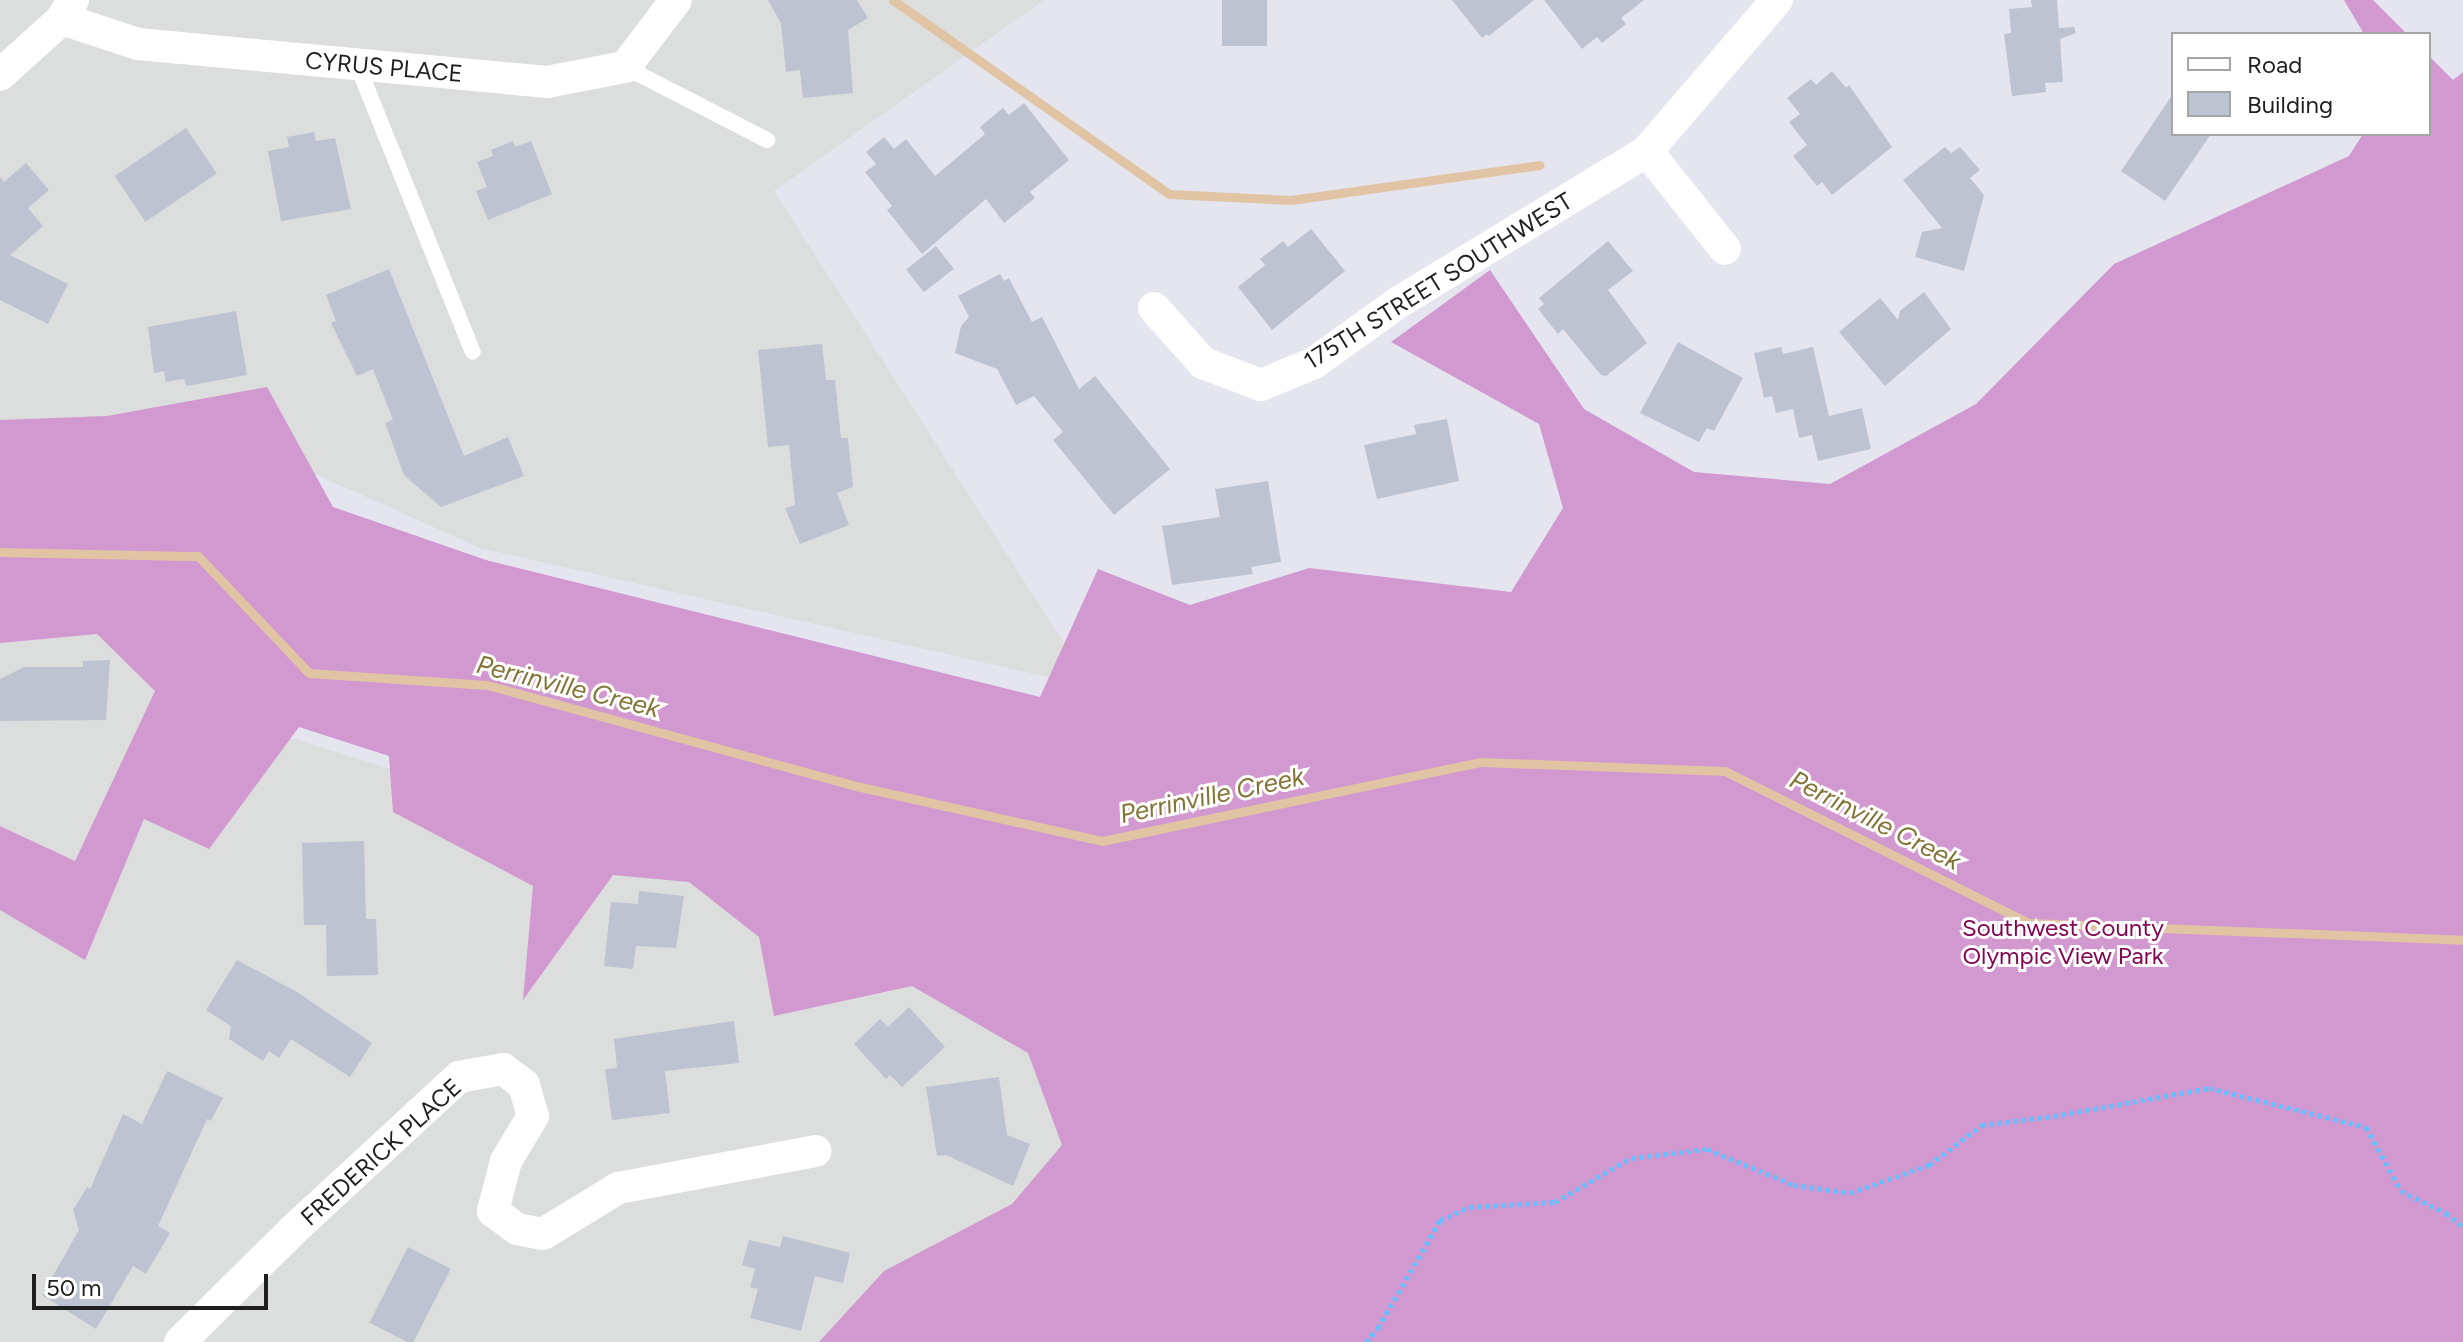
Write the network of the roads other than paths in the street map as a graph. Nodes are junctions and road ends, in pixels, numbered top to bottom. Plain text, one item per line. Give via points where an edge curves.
1 (676, 0) edge
2 (1777, 0) edge
3 (67, 9) edge
4 (357, 64) junction
5 (625, 67) junction
6 (0, 75) edge
7 (767, 140) dead end
8 (1647, 151) junction
9 (1725, 249) dead end
10 (1154, 308) dead end
11 (473, 352) dead end
12 (816, 1151) dead end
13 (180, 1342) edge

1 - 5 street
2 - 8 street, 175TH STREET SOUTHWEST
3 - 4 street, CYRUS PLACE via 138,44
3 - 6 street
4 - 5 street, CYRUS PLACE via 547,82
4 - 11 lane
5 - 7 lane
8 - 9 street
8 - 10 street, 175TH STREET SOUTHWEST via 1399,302 1314,363 1261,385 1203,363
12 - 13 street, FREDERICK PLACE via 618,1188 543,1234 530,1232 493,1211 506,1161 533,1116 524,1085 503,1069 459,1077

